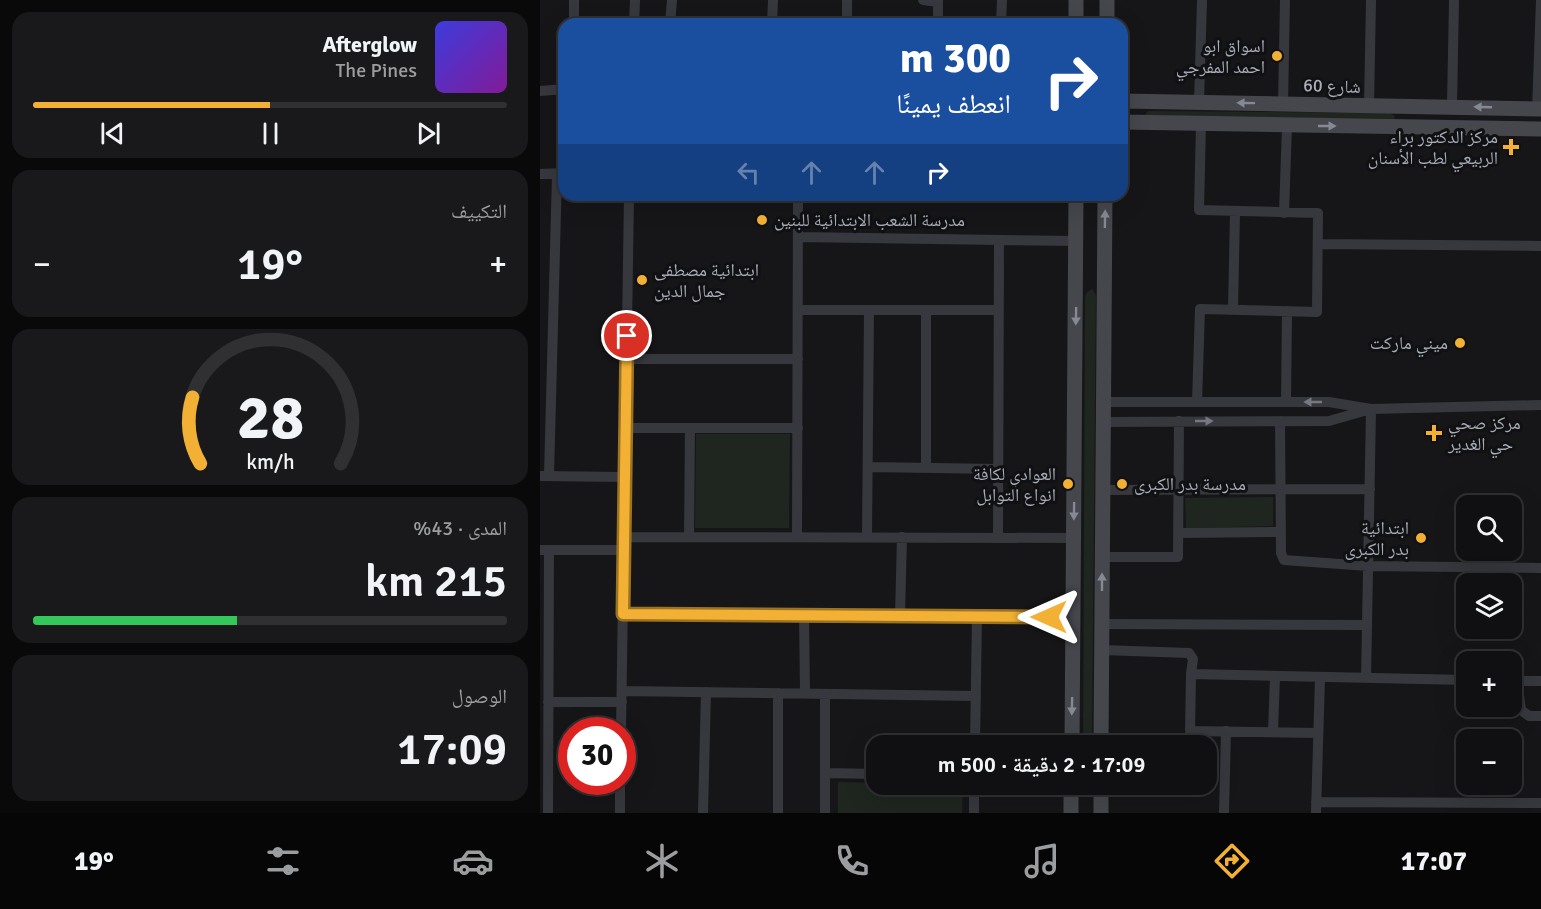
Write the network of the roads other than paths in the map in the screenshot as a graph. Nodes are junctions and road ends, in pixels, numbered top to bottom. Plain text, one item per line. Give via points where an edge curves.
1 (574, 0) edge
2 (636, 0) edge
3 (672, 0) edge
4 (773, 0) edge
5 (847, 0) edge
6 (922, 0) edge
7 (1002, 0) edge
8 (1077, 0) edge
9 (1107, 0) edge
10 (1202, 0) edge
11 (1285, 0) edge
12 (1371, 0) edge
13 (1454, 0) edge
14 (1541, 0) edge
15 (938, 1) edge
16 (574, 18) edge
17 (634, 18) edge
18 (670, 18) edge
19 (772, 18) edge
20 (847, 18) edge
21 (938, 18) edge
22 (1002, 18) edge
23 (1076, 18) edge
24 (1107, 18) edge
25 (558, 90) edge
26 (540, 91) edge
27 (1128, 101) edge
28 (1145, 101) junction
29 (1199, 102) junction
30 (1282, 104) junction
31 (1452, 105) junction
32 (1370, 106) junction
33 (1394, 106) junction
34 (1424, 106) junction
35 (1539, 109) edge
36 (1128, 122) edge
37 (1145, 122) junction
38 (1201, 123) junction
39 (1287, 126) junction
40 (1394, 126) junction
41 (1425, 126) junction
42 (1541, 129) edge
43 (540, 174) edge
44 (558, 174) edge
45 (559, 201) edge
46 (629, 201) edge
47 (798, 201) edge
48 (1076, 201) edge
49 (1105, 201) edge
50 (1235, 211) junction
51 (1284, 213) junction
52 (798, 237) junction
53 (999, 240) junction
54 (1076, 244) junction
55 (1318, 244) junction
56 (1105, 246) junction
57 (1541, 246) edge
58 (1104, 284) junction
59 (1076, 286) junction
60 (798, 310) junction
61 (869, 310) junction
62 (926, 310) junction
63 (999, 310) junction
64 (1233, 310) junction
65 (1287, 311) junction
66 (627, 359) junction
67 (798, 359) junction
68 (1104, 402) junction
69 (1197, 402) junction
70 (1253, 402) junction
71 (1286, 402) junction
72 (1541, 405) edge
73 (1371, 409) junction
74 (1179, 421) junction
75 (1252, 421) junction
76 (1280, 421) junction
77 (1104, 422) junction
78 (626, 428) junction
79 (690, 428) junction
80 (798, 428) junction
81 (868, 467) junction
82 (926, 468) junction
83 (999, 469) junction
84 (545, 476) edge
85 (625, 477) junction
86 (1179, 489) junction
87 (1281, 489) junction
88 (1370, 489) junction
89 (1103, 490) junction
90 (1280, 532) junction
91 (1179, 533) junction
92 (624, 537) junction
93 (689, 537) junction
94 (797, 537) junction
95 (867, 537) junction
96 (902, 537) junction
97 (998, 538) junction
98 (1073, 538) junction
99 (544, 550) edge
100 (624, 550) junction
101 (1102, 557) junction
102 (1368, 566) junction
103 (1541, 568) edge
104 (623, 614) junction
105 (804, 615) junction
106 (900, 616) junction
107 (977, 616) junction
108 (1073, 617) junction
109 (544, 618) edge
110 (1102, 624) junction
111 (1367, 625) junction
112 (1102, 650) junction
113 (1191, 674) junction
114 (1275, 676) junction
115 (1320, 677) junction
116 (1366, 678) junction
117 (1456, 680) edge
118 (1522, 681) edge
119 (1541, 681) edge
120 (706, 692) junction
121 (778, 693) junction
122 (805, 694) junction
123 (825, 694) junction
124 (976, 696) junction
125 (622, 697) junction
126 (548, 702) junction
127 (1522, 711) edge
128 (1541, 716) edge
129 (621, 717) edge
130 (1226, 731) junction
131 (1273, 732) junction
132 (1318, 733) junction
133 (975, 735) edge
134 (1071, 735) edge
135 (1101, 735) edge
136 (825, 773) junction
137 (866, 774) edge
138 (544, 788) edge
139 (621, 795) edge
140 (974, 795) edge
141 (1071, 795) edge
142 (1101, 795) edge
143 (1541, 803) edge
144 (1316, 808) edge
145 (548, 813) edge
146 (620, 813) edge
147 (704, 813) edge
148 (778, 813) edge
149 (825, 813) edge
150 (974, 813) edge
151 (1071, 813) edge
152 (1101, 813) edge
153 (1224, 813) edge

1 - 16 street
2 - 17 street
3 - 18 street
4 - 19 street
5 - 20 street
6 - 15 street
7 - 22 street
8 - 23 main road
9 - 24 main road
10 - 29 street
11 - 30 street
12 - 32 street
13 - 31 street
14 - 35 street
15 - 21 street
25 - 26 street
27 - 28 main road, شارع 60
28 - 29 main road, شارع 60
28 - 37 main road via 1140,112
30 -> 29 main road, شارع 60
30 - 32 main road, شارع 60
31 - 34 main road, شارع 60
35 -> 31 main road, شارع 60
32 - 33 main road, شارع 60
33 - 34 main road, شارع 60
33 - 40 main road
34 - 41 main road via 1421,116
36 - 37 main road
37 - 38 main road
38 - 39 main road
38 - 50 street via 1199,210
39 -> 40 main road
39 - 51 street
40 - 41 main road
41 - 42 main road
43 - 44 street
45 - 84 street
46 - 66 street
47 - 52 street
48 - 54 main road
56 -> 49 main road
50 - 51 street
50 - 64 street
51 - 55 street via 1318,213
52 - 53 street
52 - 60 street
53 - 54 street
53 - 63 street
54 - 56 main road via 1080,254 1088,258 1097,256
54 - 59 main road
55 - 57 street
55 - 65 street via 1317,312
56 - 58 main road
58 - 59 main road via 1099,275 1089,273 1080,277
58 - 68 main road
59 -> 98 main road
60 - 61 street
60 - 67 street
61 - 62 street
61 - 81 street
62 - 63 street
62 - 82 street
63 - 83 street
64 - 65 street
64 - 69 street via 1200,309
65 - 71 street
66 - 67 street
66 - 78 street
67 - 80 street
68 - 69 street
68 - 77 main road
69 - 70 street
70 - 71 street
70 - 75 street
73 -> 71 street via 1329,402
72 - 73 street
73 - 76 street via 1329,421
73 - 88 street
74 -> 75 street
74 - 77 street
74 - 86 street
75 - 76 street
76 - 87 street
77 - 89 main road
78 - 79 street
78 - 85 street
79 - 80 street
79 - 93 street
80 - 94 street
81 - 82 street
81 - 95 street
82 - 83 street
83 - 97 street
84 - 85 street
85 - 92 street
86 - 87 street
86 - 89 street
86 - 91 street
87 - 88 street
87 - 90 street
88 - 102 street
89 - 101 main road
90 - 91 street
90 - 102 street via 1284,560
91 - 101 street via 1178,557
92 - 93 street
92 - 100 street
93 - 94 street
94 - 95 street
95 - 96 street
96 - 97 street
96 - 106 street
97 - 98 street
98 - 108 main road
99 - 100 street
99 - 109 street
100 - 104 street
110 -> 101 main road
102 - 103 street
102 - 111 street
104 - 105 street
104 - 125 street
105 - 106 street
105 - 122 street
106 - 107 street
107 - 108 street
107 - 124 street
108 -> 134 main road
109 - 126 street
110 - 111 street
110 - 112 main road
111 - 116 street
112 - 113 street via 1189,652 1193,659
112 - 135 main road
113 - 114 street
113 - 130 street via 1190,731
114 - 115 street
114 - 131 street
115 - 116 street
115 - 132 street
116 - 117 street
118 - 119 street
120 - 121 street
120 - 125 street
120 - 147 street
121 - 122 street
121 - 148 street
122 - 123 street
123 - 124 street
123 - 136 street
124 - 133 street
125 - 126 street
125 - 129 street
126 - 138 street
127 - 128 street via 1529,716
130 - 131 street
130 - 153 street
131 - 132 street
132 - 144 street
136 - 137 street
136 - 149 street
138 - 145 street
139 - 146 street
140 - 150 street
141 - 151 main road
142 - 152 main road
143 - 144 street

